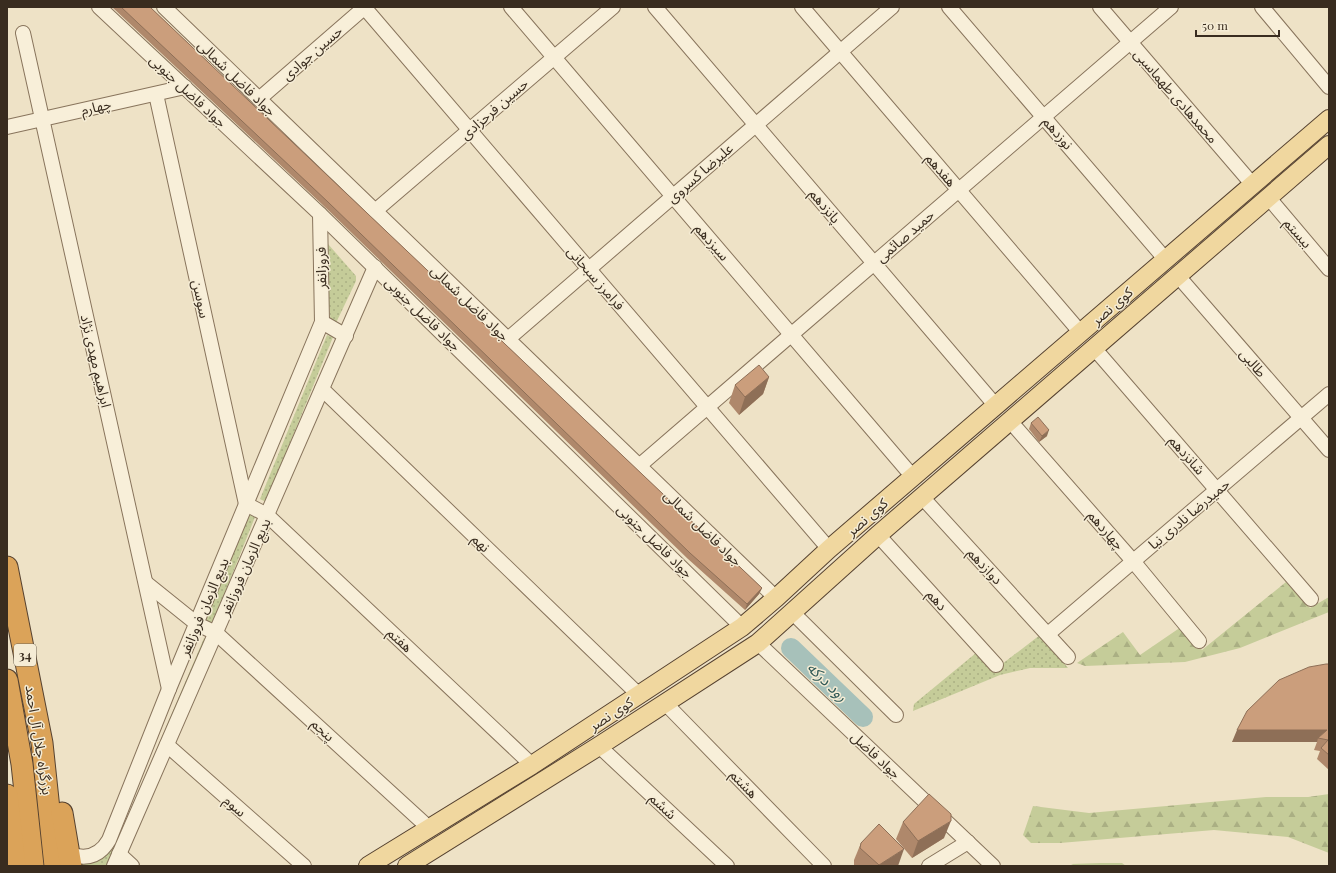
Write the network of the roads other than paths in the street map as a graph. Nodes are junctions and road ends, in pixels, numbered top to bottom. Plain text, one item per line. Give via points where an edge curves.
1 (99, 7) edge
2 (164, 7) edge
3 (364, 7) edge
4 (511, 7) edge
5 (613, 7) edge
6 (655, 7) edge
7 (802, 7) edge
8 (892, 7) edge
9 (949, 7) edge
10 (1100, 7) edge
11 (1171, 7) edge
12 (1262, 7) edge
13 (23, 33) dead end
14 (1130, 42) junction
15 (840, 52) junction
16 (554, 58) junction
17 (185, 87) junction
18 (1329, 87) edge
19 (156, 94) junction
20 (259, 99) junction
21 (1044, 117) junction
22 (42, 119) junction
23 (1329, 119) edge
24 (756, 125) junction
25 (7, 127) edge
26 (470, 130) junction
27 (1329, 145) edge
28 (1253, 185) junction
29 (958, 190) junction
30 (673, 197) junction
31 (1268, 197) junction
32 (376, 211) junction
33 (320, 214) junction
34 (1166, 260) junction
35 (874, 263) junction
36 (375, 267) junction
37 (589, 269) junction
38 (1329, 269) edge
39 (1178, 276) junction
40 (322, 322) junction
41 (1081, 333) junction
42 (791, 334) junction
43 (346, 336) junction
44 (508, 339) junction
45 (1094, 348) junction
46 (322, 389) junction
47 (1329, 394) edge
48 (996, 406) junction
49 (707, 407) junction
50 (1301, 418) junction
51 (1010, 421) junction
52 (1329, 450) edge
53 (639, 466) junction
54 (913, 477) junction
55 (1217, 490) junction
56 (922, 497) junction
57 (246, 504) junction
58 (267, 515) junction
59 (878, 535) junction
60 (829, 549) junction
61 (1133, 561) junction
62 (7, 567) edge
63 (146, 583) junction
64 (776, 598) junction
65 (1311, 599) dead end
66 (793, 613) junction
67 (197, 624) junction
68 (742, 626) junction
69 (216, 633) junction
70 (1048, 634) junction
71 (1199, 641) dead end
72 (758, 644) junction
73 (1068, 657) dead end
74 (996, 665) dead end
75 (7, 680) edge
76 (169, 688) junction
77 (640, 696) junction
78 (665, 702) junction
79 (896, 714) dead end
80 (12, 738) edge
81 (42, 743) junction
82 (167, 745) junction
83 (599, 746) junction
84 (22, 764) junction
85 (532, 765) junction
86 (7, 783) edge
87 (7, 795) edge
88 (429, 828) junction
89 (968, 842) junction
90 (68, 843) junction
91 (116, 860) edge
92 (15, 866) edge
93 (33, 866) edge
94 (55, 866) edge
95 (71, 866) edge
96 (132, 866) edge
97 (304, 866) edge
98 (368, 866) edge
99 (407, 866) edge
100 (727, 866) edge
101 (824, 866) edge
102 (929, 866) edge
103 (993, 866) edge

1 - 17 street, جواد فاضل جنوبی
2 - 20 street, جواد فاضل شمالی
3 - 20 street, حسین جوادی
3 - 26 street, فرامرز سبحانی
4 - 16 street, سیزدهم
5 - 16 street, حسین فرحزادی
6 - 24 street, پانزدهم
7 - 15 street, هفدهم
8 - 15 street, علیرضا کسروی
9 - 21 street, نوزدهم
10 - 14 street, محمدهادی طهماسبی
11 - 14 street, حمید صائمی
12 - 18 street
13 - 22 street, ابراهیم مهدی نژاد
14 - 21 street, حمید صائمی
14 - 28 street, محمدهادی طهماسبی
15 - 24 street, علیرضا کسروی
15 - 29 street, هفدهم
16 - 26 street, حسین فرحزادی
16 - 30 street, سیزدهم
17 - 19 street, چهارم
17 - 33 street, جواد فاضل جنوبی
19 - 22 street, چهارم
19 - 57 street, سوسن
20 - 32 street, جواد فاضل شمالی
21 - 29 street, حمید صائمی
21 - 34 street, نوزدهم
22 - 25 street, چهارم
22 - 63 street, ابراهیم مهدی نژاد
23 - 28 main road, کوی نصر
24 - 30 street, علیرضا کسروی
24 - 35 street, پانزدهم
26 - 32 street, حسین فرحزادی
26 - 37 street, فرامرز سبحانی
27 - 31 main road, کوی نصر
28 - 34 main road, کوی نصر
29 - 35 street, حمید صائمی
29 - 41 street, هفدهم
30 - 37 street, علیرضا کسروی
30 - 42 street, سیزدهم
31 - 38 street, بیستم
31 - 39 main road, کوی نصر
32 - 44 street, جواد فاضل شمالی
33 - 36 street, جواد فاضل جنوبی
33 - 40 street, فروزانفر
34 - 41 main road, کوی نصر
35 - 42 street, حمید صائمی
35 - 48 street, پانزدهم
36 - 43 street, بدیع‌ الزمان فروزانفر
36 - 68 street, جواد فاضل جنوبی
37 - 44 street, علیرضا کسروی
37 - 49 street, فرامرز سبحانی
39 - 45 main road, کوی نصر
39 - 50 street, طالبی
40 - 43 street
40 - 57 street, بدیع الزمان فروزانفر
41 - 48 main road, کوی نصر
42 - 49 street, حمید صائمی
42 - 54 street, سیزدهم
43 - 46 street, بدیع‌ الزمان فروزانفر
44 - 53 street, جواد فاضل شمالی
45 - 51 main road, کوی نصر
45 - 55 street, شانزدهم
46 - 58 street, بدیع‌ الزمان فروزانفر
46 - 77 street, نهم
47 - 50 street, حمیدرضا نادری نیا
48 - 54 main road, کوی نصر
49 - 53 street, حمید صائمی
49 - 60 street, فرامرز سبحانی
50 - 52 street, طالبی
50 - 55 street, حمیدرضا نادری نیا
51 - 56 main road, کوی نصر
51 - 61 street, چهاردهم
53 - 64 street, جواد فاضل شمالی
54 - 60 main road, کوی نصر
55 - 61 street, حمیدرضا نادری نیا
55 - 65 street, شانزدهم
56 - 59 main road, کوی نصر
56 - 70 street, دوازدهم
57 - 58 street, هفتم
57 - 67 street, بدیع الزمان فروزانفر
58 - 69 street, بدیع‌ الزمان فروزانفر
58 - 85 street, هفتم
59 - 66 main road, کوی نصر
59 - 74 street, دهم
60 - 64 main road, کوی نصر
61 - 70 street, حمیدرضا نادری نیا
61 - 71 street, چهاردهم
62 - 81 highway, بزرگراه جلال آل احمد / 34
63 - 67 street, پنجم
63 - 76 street, ابراهیم مهدی نژاد
64 - 68 main road, کوی نصر
66 - 72 main road, کوی نصر
66 - 79 street
67 - 69 street, پنجم
67 - 76 street, بدیع الزمان فروزانفر
68 - 77 main road, کوی نصر
69 - 82 street, بدیع‌ الزمان فروزانفر
69 - 88 street, پنجم
70 - 73 street, دوازدهم
72 - 78 main road, کوی نصر
72 - 89 street, جواد فاضل
75 - 80 highway, بزرگراه جلال آل احمد / 34
76 - 90 street, بدیع الزمان فروزانفر via 104,848 96,854 79,857 73,855
77 - 85 main road, کوی نصر
78 - 83 main road, کوی نصر
78 - 101 street, هشتم
80 - 84 highway, بزرگراه جلال آل احمد / 34
81 - 90 highway via 53,773
81 - 94 highway, بزرگراه جلال آل احمد / 34
82 - 91 street, بدیع‌ الزمان فروزانفر
82 - 97 street, سوم
83 - 99 main road, کوی نصر
83 - 100 street, ششم
84 - 86 highway via 10,774
84 - 93 highway, بزرگراه جلال آل احمد / 34
85 - 88 main road, کوی نصر
87 - 92 highway
88 - 98 main road, کوی نصر
89 - 102 street
89 - 103 street, جواد فاضل
90 - 95 highway
91 - 96 street

